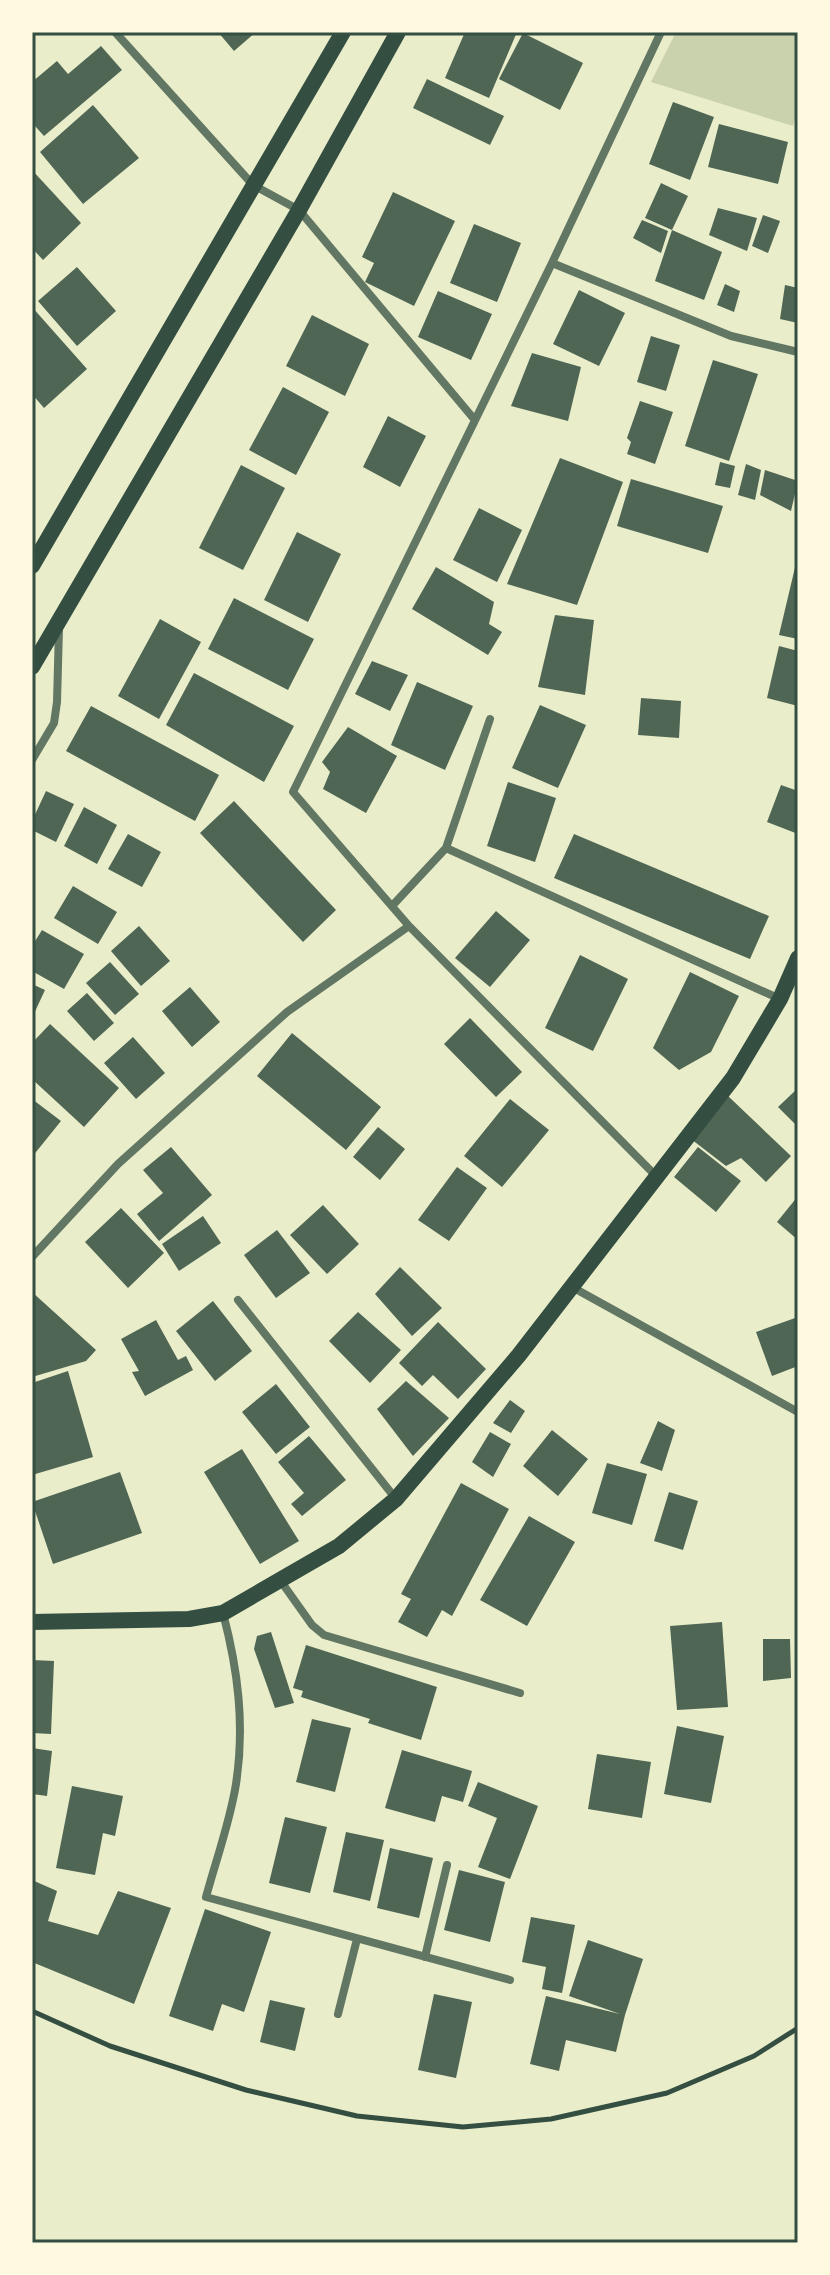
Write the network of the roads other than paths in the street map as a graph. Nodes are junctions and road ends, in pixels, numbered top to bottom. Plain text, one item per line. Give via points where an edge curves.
1 (115, 32) edge
2 (343, 32) edge
3 (398, 32) edge
4 (661, 32) edge
5 (253, 185) junction
6 (299, 210) junction
7 (552, 263) junction
8 (798, 352) edge
9 (474, 419) junction
10 (32, 566) edge
11 (60, 619) junction
12 (32, 667) edge
13 (490, 719) dead end
14 (32, 760) edge
15 (446, 848) junction
16 (392, 906) junction
17 (409, 926) junction
18 (798, 958) edge
19 (780, 999) junction
20 (657, 1177) junction
21 (32, 1257) edge
22 (572, 1286) junction
23 (238, 1300) dead end
24 (798, 1412) edge
25 (396, 1499) junction
26 (280, 1580) junction
27 (223, 1613) junction
28 (32, 1622) edge
29 (520, 1693) dead end
30 (447, 1865) dead end
31 (357, 1939) junction
32 (425, 1957) junction
33 (510, 1980) dead end
34 (338, 2014) dead end

1 - 5 street
2 - 5 main road
3 - 6 main road
4 - 7 street
5 - 6 street
5 - 10 main road
6 - 9 street
6 - 11 main road
7 - 8 street via 731,336
7 - 9 street
9 - 16 street via 293,792
11 - 12 main road
11 - 14 street via 54,723
13 - 15 street
15 - 16 street
15 - 19 street
16 - 17 street
17 - 20 street
17 - 21 street via 287,1012 118,1164
18 - 19 main road
19 - 20 main road via 733,1078
20 - 22 main road
22 - 24 street
22 - 25 main road
23 - 25 street
25 - 26 main road via 339,1546
26 - 27 main road
26 - 29 street via 324,1635
27 - 28 main road via 189,1619
27 - 31 street via 236,1661 241,1739 236,1787 206,1897
30 - 32 street
31 - 32 street
31 - 34 street
32 - 33 street

